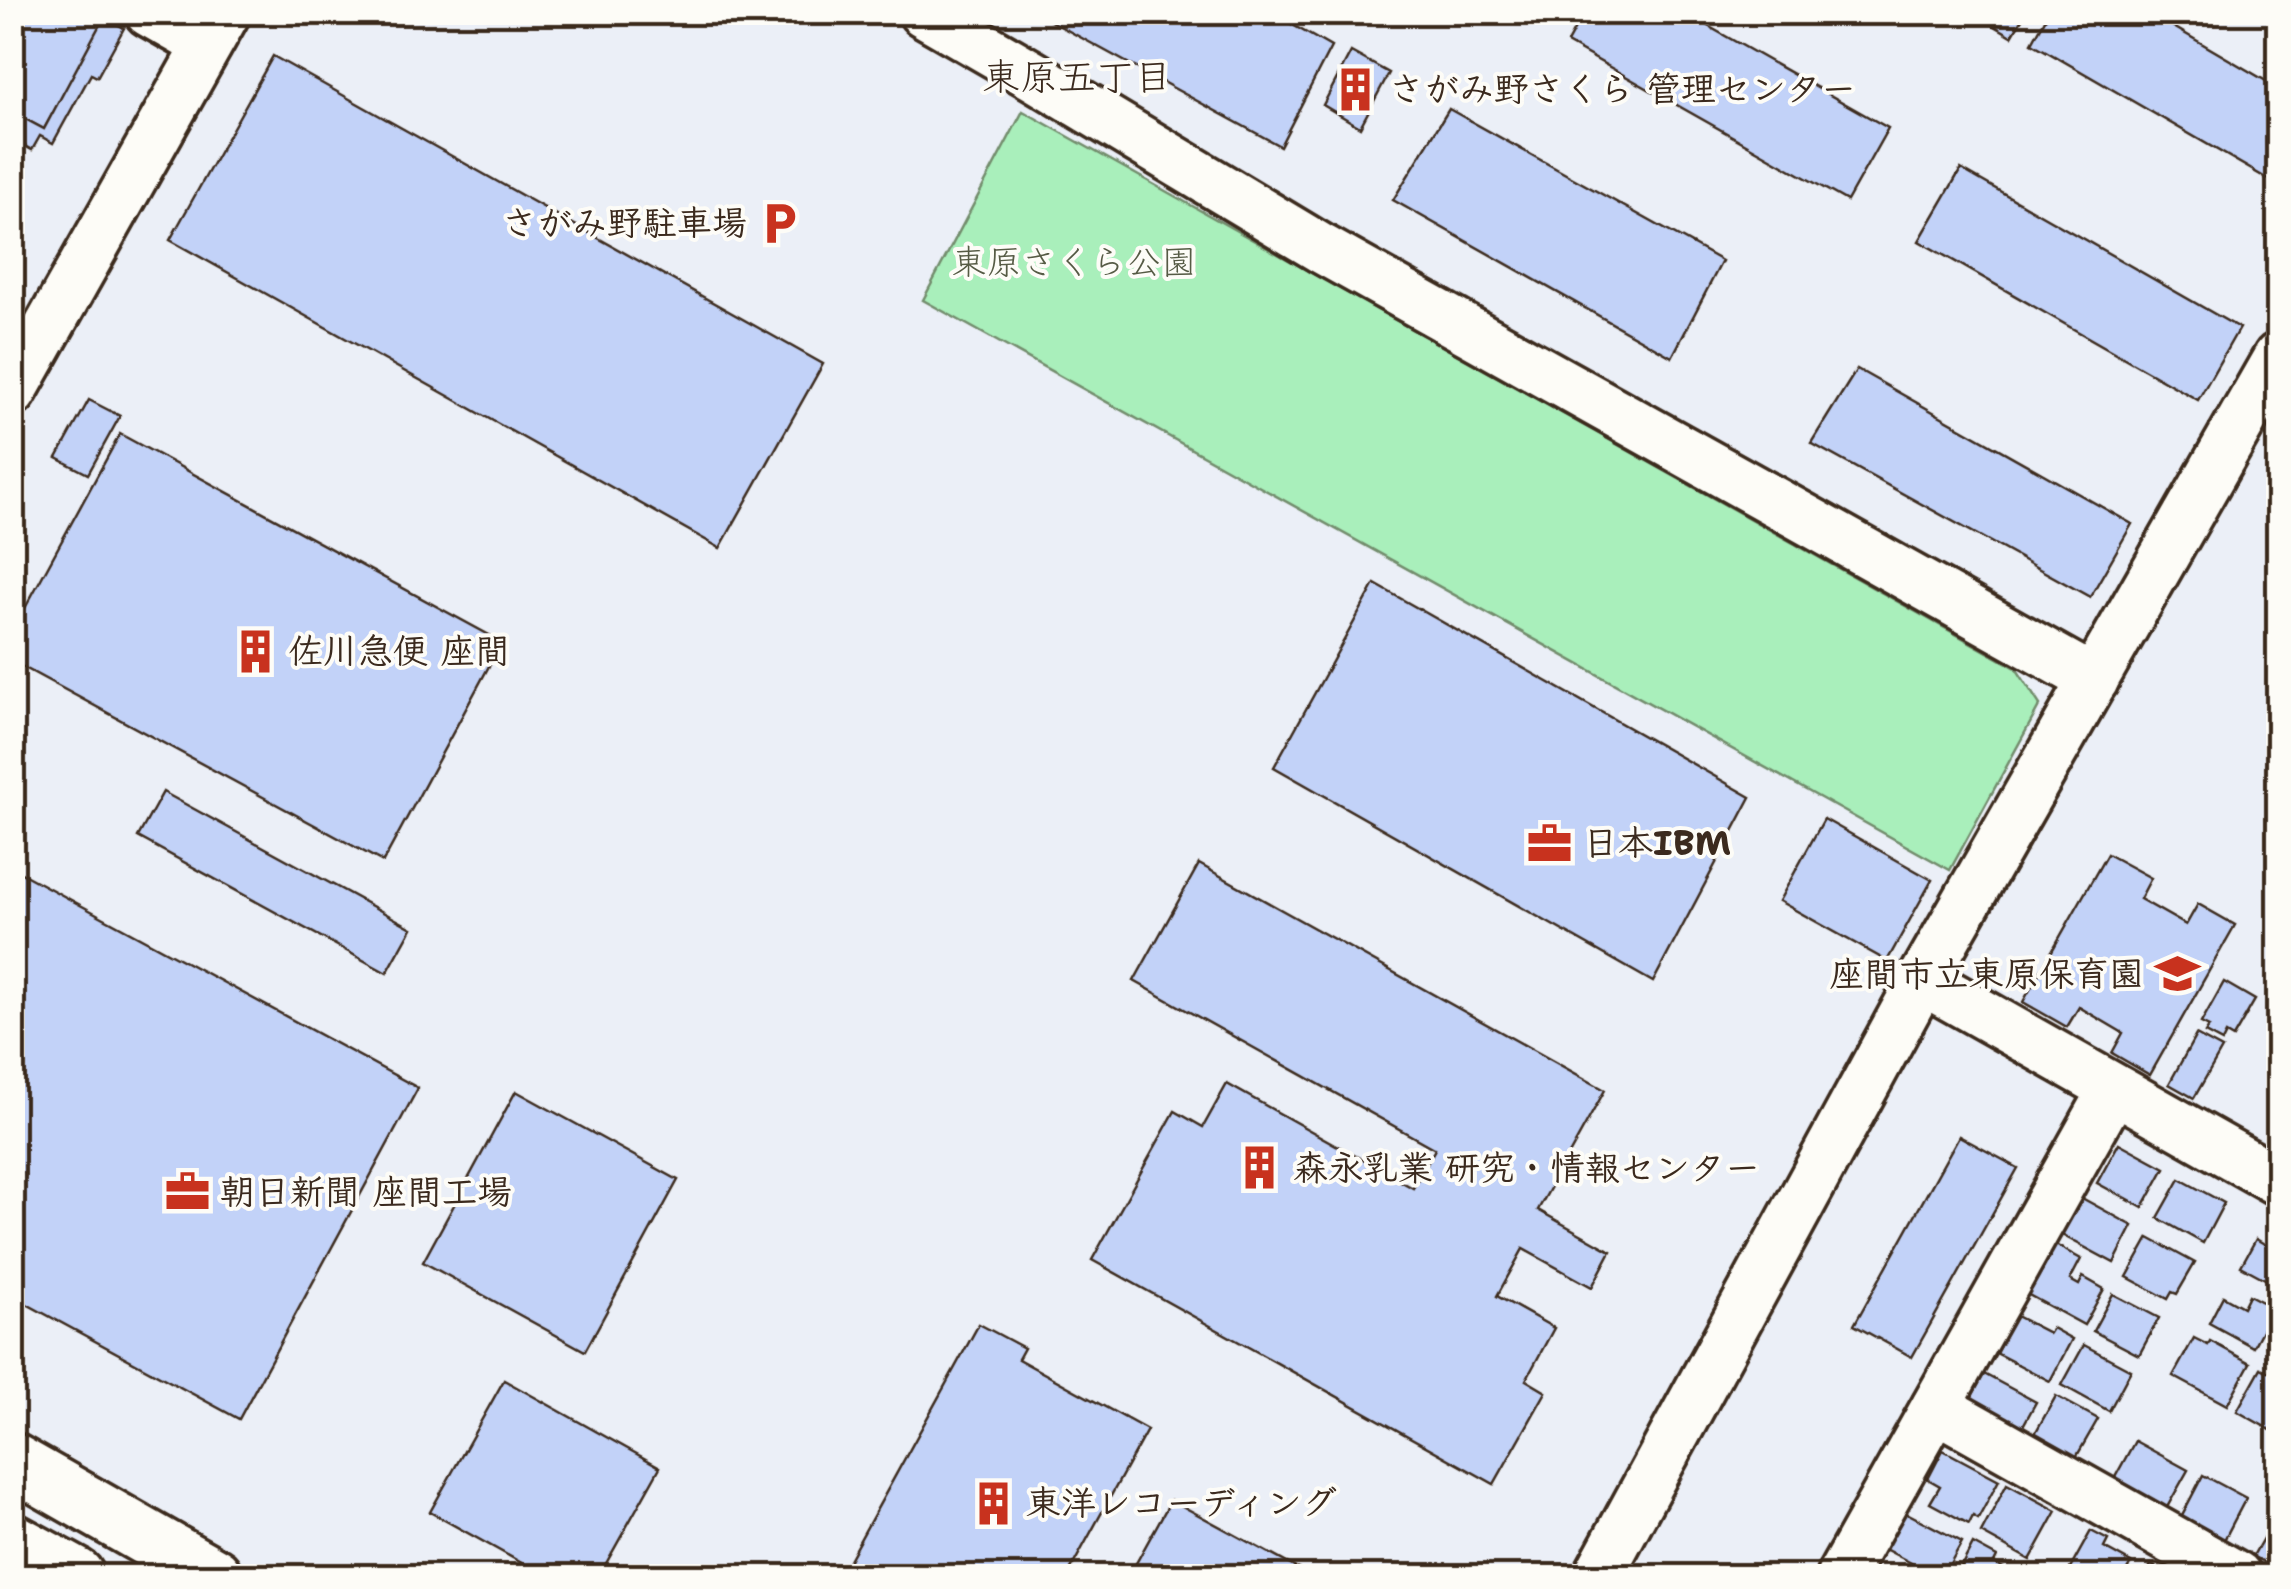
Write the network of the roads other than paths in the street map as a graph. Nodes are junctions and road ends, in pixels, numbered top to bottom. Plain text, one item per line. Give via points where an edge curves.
1 (148, 12) edge
2 (924, 12) edge
3 (217, 29) edge
4 (2278, 357) edge
5 (12, 392) edge
6 (2266, 408) edge
7 (2094, 680) junction
8 (1922, 980) junction
9 (2114, 1089) junction
10 (2278, 1181) edge
11 (1936, 1407) junction
12 (12, 1462) edge
13 (12, 1541) edge
14 (1610, 1572) edge
15 (76, 1576) edge
16 (214, 1576) edge
17 (1841, 1576) edge
18 (2238, 1576) edge

1 - 3 street
2 - 7 street via 1322,249
3 - 5 street
4 - 6 street
6 - 7 street
7 - 8 street
8 - 9 street
8 - 14 street
9 - 10 street
9 - 11 street
11 - 17 street
11 - 18 street
12 - 16 highway
13 - 15 highway

